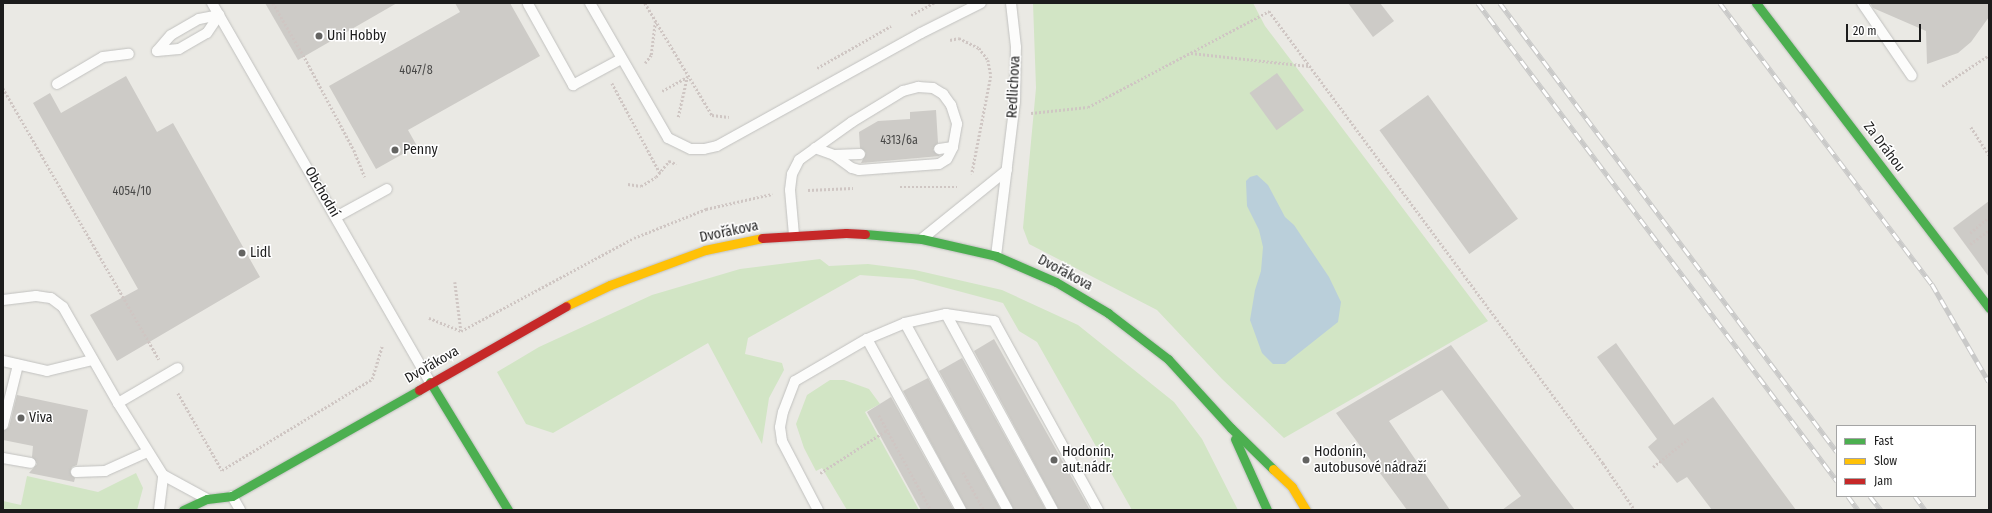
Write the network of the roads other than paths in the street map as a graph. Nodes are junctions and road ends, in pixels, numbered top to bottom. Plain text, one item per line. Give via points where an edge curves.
1 (212, 3) edge
2 (590, 3) edge
3 (981, 3) edge
4 (1011, 3) edge
5 (1756, 3) edge
6 (1862, 3) edge
7 (528, 4) edge
8 (219, 15) junction
9 (129, 54) dead end
10 (621, 59) junction
11 (1912, 76) dead end
12 (57, 84) dead end
13 (953, 147) junction
14 (815, 148) junction
15 (939, 148) dead end
16 (860, 154) dead end
17 (834, 155) junction
18 (1007, 170) junction
19 (387, 189) dead end
20 (336, 217) junction
21 (794, 235) junction
22 (922, 239) junction
23 (996, 256) junction
24 (3, 300) edge
25 (1989, 308) edge
26 (946, 314) junction
27 (905, 323) junction
28 (868, 339) junction
29 (92, 360) junction
30 (3, 361) edge
31 (18, 365) junction
32 (178, 368) dead end
33 (430, 382) junction
34 (118, 403) junction
35 (3, 425) edge
36 (1231, 428) junction
37 (147, 452) junction
38 (3, 458) edge
39 (31, 463) dead end
40 (76, 472) dead end
41 (163, 475) junction
42 (232, 496) junction
43 (207, 499) junction
44 (226, 505) dead end
45 (159, 510) edge
46 (183, 510) edge
47 (240, 510) edge
48 (508, 510) edge
49 (818, 510) edge
50 (961, 510) edge
51 (1008, 510) edge
52 (1053, 510) edge
53 (1098, 510) edge
54 (1267, 510) edge
55 (1306, 510) edge

1 - 8 lane, Obchodní
2 - 10 lane
3 - 10 lane via 921,33 717,146 704,149 691,149 668,138
4 - 18 lane, Redlichova via 1016,70
5 - 25 main road, Za Dráhou
6 - 11 lane
7 - 10 lane via 573,85
8 - 8 lane via 199,19 171,34 157,51 179,49 207,33
8 - 20 lane, Obchodní
9 - 12 lane via 103,57
13 - 14 lane via 956,124 951,105 943,94 933,88 918,87 896,95
13 - 15 lane
13 - 17 lane via 944,163 859,170
14 - 17 lane
14 - 21 lane via 799,160 792,174 790,190
16 - 17 lane
18 - 22 lane
18 - 23 lane, Redlichova
19 - 20 lane
20 - 33 lane, Obchodní
21 - 22 main road, Dvořákova via 846,233
21 - 33 main road, Dvořákova via 753,239 705,250 616,282 566,306
22 - 23 main road, Dvořákova
23 - 36 main road, Dvořákova via 1056,282 1108,313 1168,359
24 - 29 lane via 36,296 51,298 63,307
26 - 27 lane
26 - 52 lane
26 - 53 lane via 994,322
27 - 28 lane
27 - 51 lane
28 - 49 lane via 795,382 783,412 780,427 782,441
28 - 50 lane
29 - 31 lane via 48,371
29 - 34 lane
30 - 31 lane
31 - 35 lane
32 - 34 lane
33 - 42 main road, Dvořákova
33 - 48 main road
34 - 37 lane
36 - 54 main road, Dvořákova
36 - 55 main road, Dvořákova via 1292,487
37 - 40 lane via 105,471
37 - 41 lane
38 - 39 lane
41 - 43 lane
41 - 45 lane
42 - 43 main road, Dvořákova
42 - 44 main road, Dvořákova
42 - 47 lane
43 - 46 main road, Dvořákova

